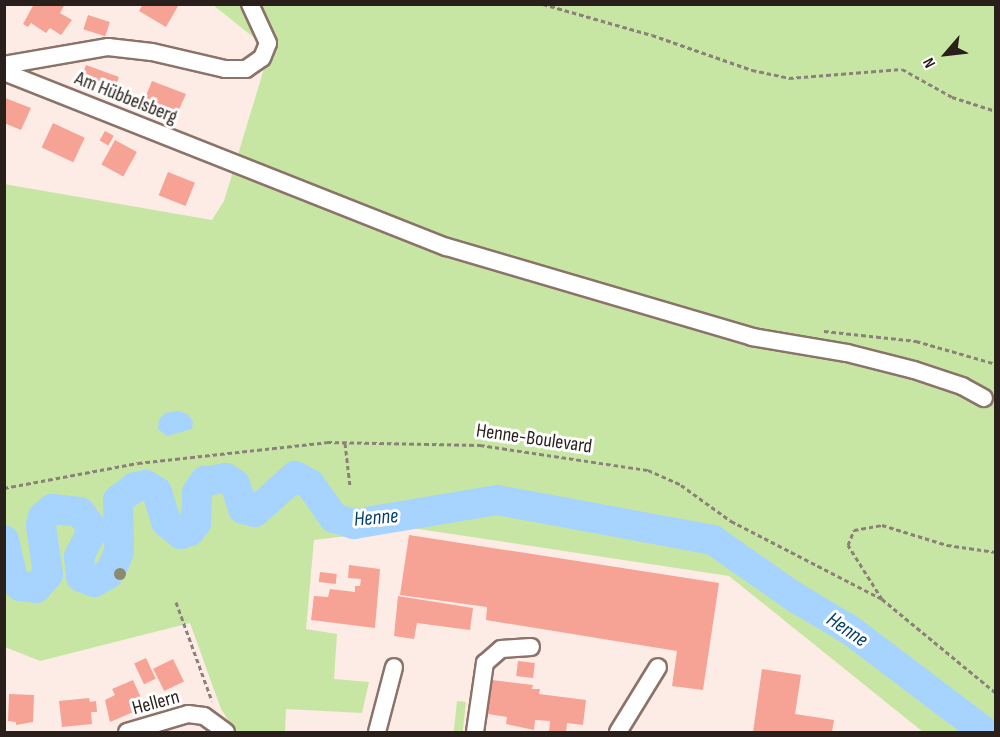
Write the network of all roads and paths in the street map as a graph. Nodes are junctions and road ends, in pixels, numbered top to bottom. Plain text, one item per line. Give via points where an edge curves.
1 (250, 4) edge
2 (543, 4) edge
3 (4, 65) edge
4 (4, 72) edge
5 (996, 111) edge
6 (817, 330) dead end
7 (996, 364) edge
8 (984, 398) dead end
9 (345, 443) junction
10 (350, 486) dead end
11 (4, 488) edge
12 (996, 552) edge
13 (882, 599) junction
14 (176, 602) dead end
15 (531, 647) dead end
16 (394, 667) dead end
17 (658, 668) dead end
18 (996, 693) edge
19 (223, 729) edge
20 (127, 732) edge
21 (377, 732) edge
22 (475, 732) edge
23 (618, 732) edge

1 - 3 street, Am Hübbelsberg via 261,22 267,47 262,58 241,70 108,47
2 - 5 path via 789,78 902,69 952,97
4 - 8 street, Am Hübbelsberg via 468,253 752,337 847,353 914,370
6 - 7 path via 916,341
9 - 10 path
9 - 11 path, Henne-Boulevard via 159,460
9 - 13 path, Henne-Boulevard via 480,445 648,470 681,485 731,521
12 - 13 path via 947,545 882,525 854,530 848,545
13 - 18 path, Henne-Boulevard
14 - 19 path
15 - 22 street via 501,649 485,663
16 - 21 street
17 - 23 street
19 - 20 street, Hellern via 204,716 188,714

